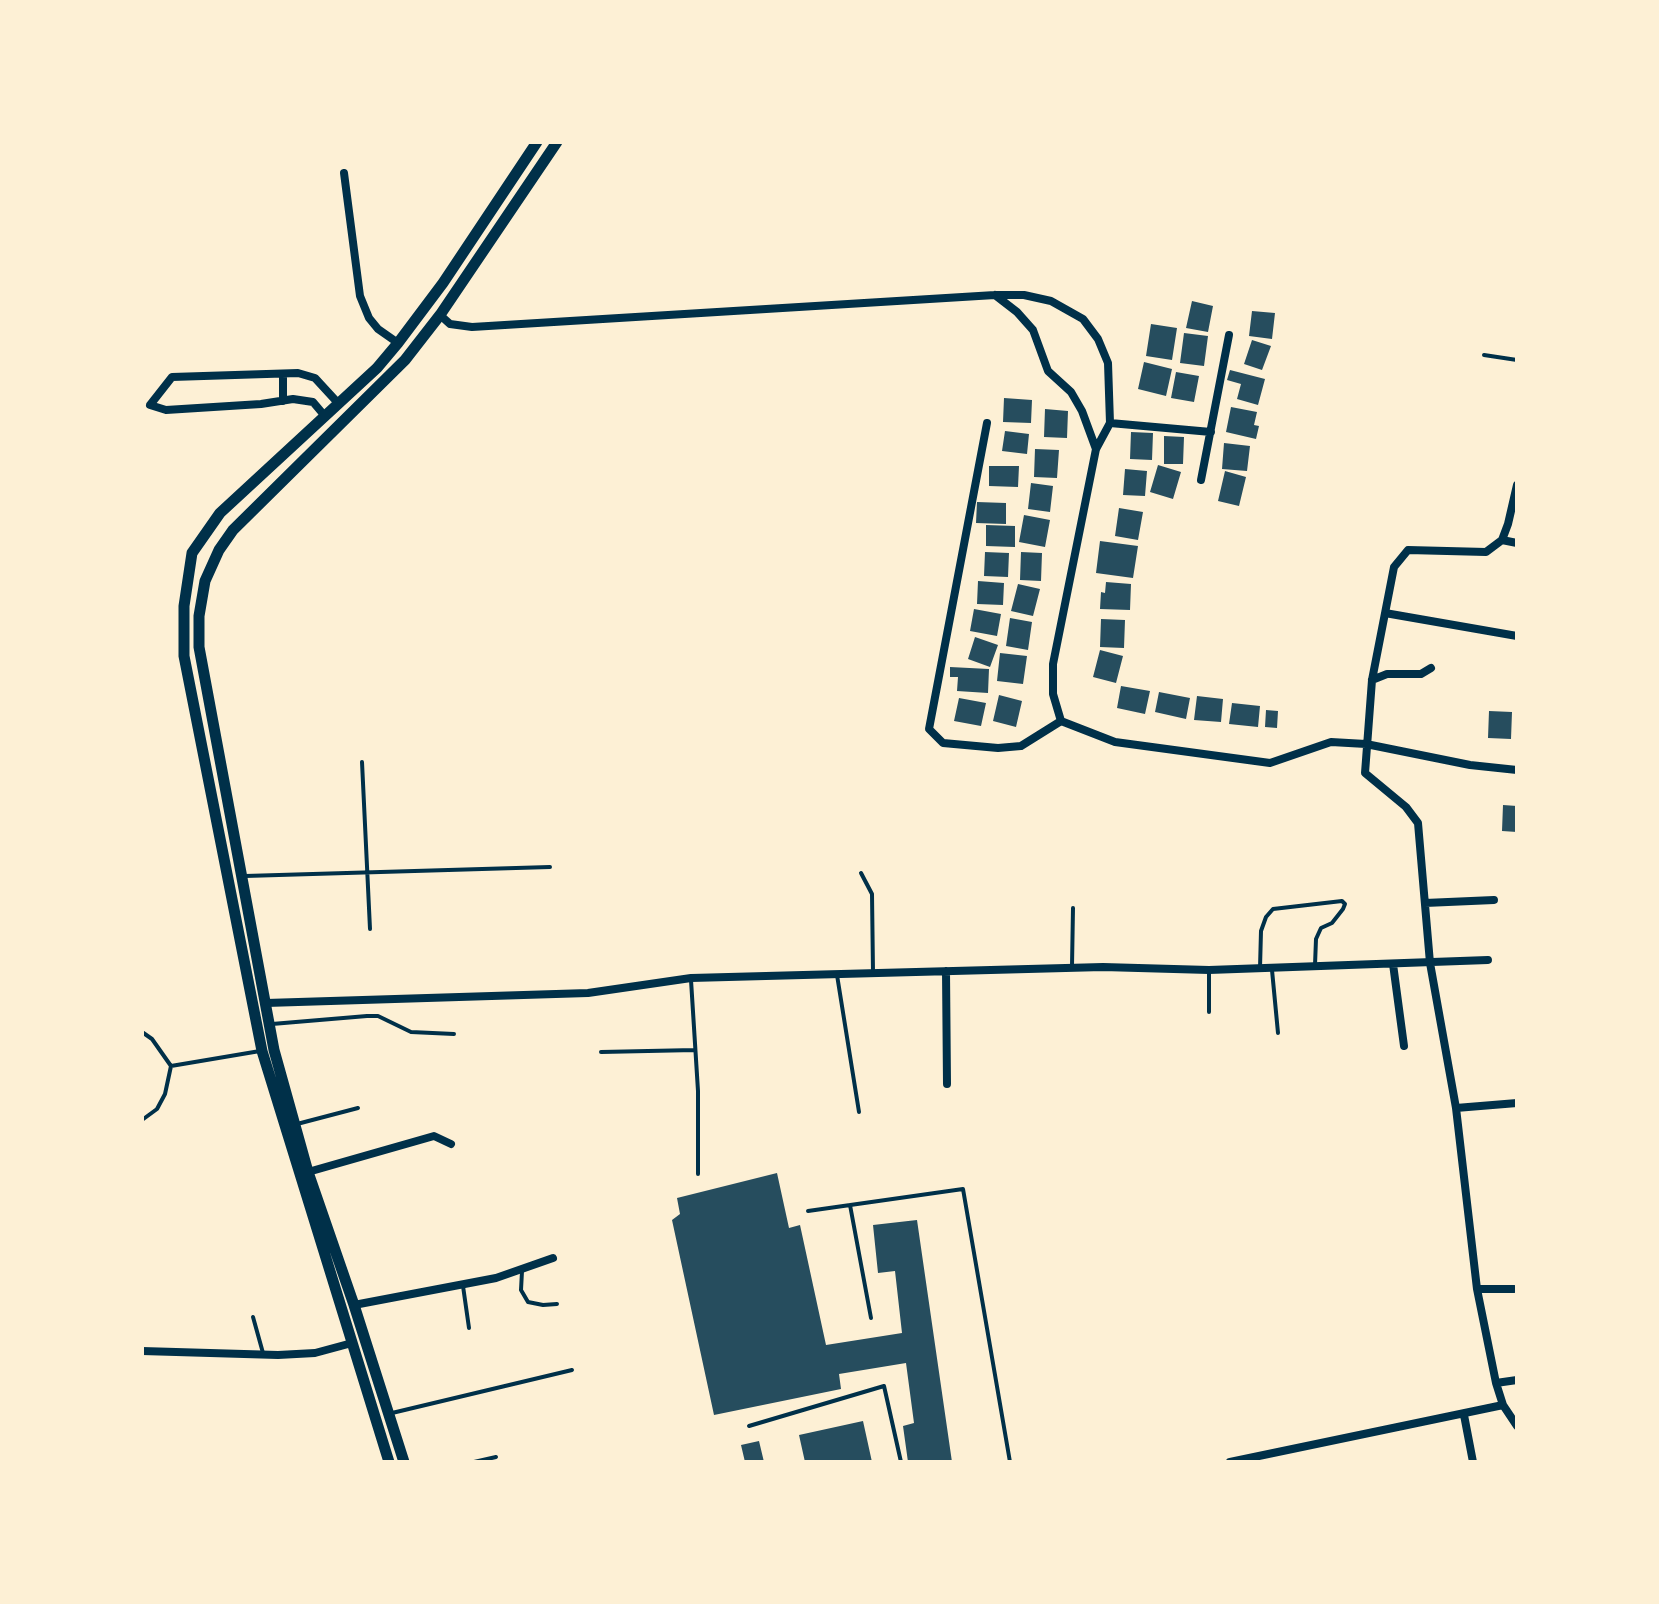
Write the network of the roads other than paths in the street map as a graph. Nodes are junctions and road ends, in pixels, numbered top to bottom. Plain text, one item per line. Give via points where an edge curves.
1 (537, 142) edge
2 (557, 142) edge
3 (344, 173) dead end
4 (995, 295) junction
5 (428, 303) junction
6 (440, 315) junction
7 (1229, 335) dead end
8 (398, 343) junction
9 (1484, 355) dead end
10 (1517, 360) edge
11 (283, 374) junction
12 (283, 401) junction
13 (338, 403) junction
14 (146, 406) edge
15 (324, 415) junction
16 (987, 423) dead end
17 (1110, 423) junction
18 (1211, 432) junction
19 (1096, 449) junction
20 (1201, 480) dead end
21 (1517, 485) edge
22 (1502, 540) junction
23 (1517, 543) edge
24 (1385, 613) junction
25 (1517, 636) edge
26 (1431, 668) dead end
27 (1372, 680) junction
28 (1061, 721) junction
29 (1366, 744) junction
30 (362, 762) dead end
31 (1517, 770) edge
32 (550, 867) dead end
33 (367, 872) junction
34 (861, 873) dead end
35 (243, 876) junction
36 (1494, 900) dead end
37 (1425, 903) junction
38 (1073, 908) dead end
39 (370, 929) dead end
40 (1488, 960) dead end
41 (1430, 963) junction
42 (1393, 964) junction
43 (1315, 966) junction
44 (1272, 967) junction
45 (1072, 968) junction
46 (1260, 968) junction
47 (1209, 970) junction
48 (946, 971) junction
49 (873, 973) junction
50 (837, 975) junction
51 (691, 978) junction
52 (266, 1003) junction
53 (1209, 1012) dead end
54 (269, 1025) junction
55 (142, 1032) edge
56 (1278, 1033) dead end
57 (454, 1034) dead end
58 (1404, 1046) dead end
59 (695, 1050) junction
60 (262, 1051) junction
61 (601, 1052) dead end
62 (171, 1066) junction
63 (947, 1084) dead end
64 (1517, 1102) edge
65 (358, 1108) dead end
66 (1456, 1108) junction
67 (859, 1112) dead end
68 (142, 1120) edge
69 (294, 1124) junction
70 (451, 1144) dead end
71 (308, 1172) junction
72 (698, 1174) dead end
73 (850, 1205) junction
74 (808, 1211) dead end
75 (553, 1258) dead end
76 (522, 1271) junction
77 (462, 1284) junction
78 (1477, 1289) junction
79 (1514, 1289) dead end
80 (557, 1304) dead end
81 (354, 1305) junction
82 (253, 1317) dead end
83 (871, 1318) dead end
84 (469, 1328) dead end
85 (352, 1343) junction
86 (142, 1351) edge
87 (264, 1355) junction
88 (572, 1370) dead end
89 (1517, 1380) edge
90 (1496, 1383) junction
91 (1503, 1405) junction
92 (389, 1413) junction
93 (1464, 1415) junction
94 (749, 1426) dead end
95 (1517, 1426) edge
96 (496, 1457) dead end
97 (389, 1462) edge
98 (404, 1462) edge
99 (474, 1462) edge
100 (901, 1462) edge
101 (1010, 1462) edge
102 (1230, 1462) edge
103 (1473, 1462) edge

1 - 5 street
2 - 6 street
3 - 8 street via 360,296 369,318
4 - 6 street via 472,327 450,324
4 - 17 street via 1051,301 1083,319 1108,363
4 - 19 street via 1033,330 1048,371 1071,392
5 - 6 street
5 - 8 street
6 - 35 street via 405,360 233,530 205,581 199,647
7 - 18 street
8 - 13 street
9 - 10 lane
11 - 12 street
11 - 13 street via 315,378
11 - 14 street via 172,377
12 - 14 street via 166,410
12 - 15 street via 313,402
13 - 15 street
15 - 60 street via 220,513 192,553 184,606 184,656
16 - 28 street via 929,729 943,743 998,748 1021,746
17 - 18 street
17 - 19 street
18 - 20 street
19 - 28 street via 1053,664 1053,694
21 - 22 street
22 - 23 street
22 - 24 street via 1486,552 1408,550 1394,567
24 - 25 street
24 - 27 street
26 - 27 street
27 - 29 street
28 - 29 street via 1115,742 1270,763 1331,742
29 - 31 street
29 - 37 street via 1365,773 1418,823
30 - 33 lane
32 - 33 lane
33 - 35 lane
33 - 39 lane
34 - 49 lane via 872,894
35 - 52 street
36 - 37 street
37 - 41 street
38 - 45 lane
40 - 41 street
41 - 42 street
41 - 66 street
42 - 43 street
42 - 58 street
43 - 44 street
43 - 46 lane via 1316,939 1321,928 1332,923 1342,901 1273,909 1261,931
44 - 46 street
44 - 56 lane
45 - 47 street
45 - 48 street
46 - 47 street
47 - 53 lane
48 - 49 street
48 - 63 street
49 - 50 street
50 - 51 street
50 - 67 lane
51 - 52 street via 588,993
51 - 59 lane
52 - 54 street
54 - 57 lane via 378,1016 411,1032
54 - 69 street
55 - 62 lane
59 - 61 lane
59 - 72 lane
60 - 62 lane
60 - 85 street
62 - 68 lane via 157,1109
64 - 66 street
65 - 69 lane
66 - 78 street
69 - 71 street
70 - 71 street via 434,1136
71 - 81 street
73 - 74 lane
73 - 83 lane
73 - 101 lane via 963,1189
75 - 76 street
76 - 77 street
76 - 80 lane via 521,1290 528,1302
77 - 81 street
77 - 84 lane
78 - 79 street
78 - 90 street
81 - 92 street
82 - 87 lane
85 - 87 street via 315,1353
85 - 97 street
86 - 87 street
88 - 92 lane
89 - 90 street
90 - 91 street
91 - 93 street
91 - 95 street
92 - 98 street
93 - 102 street
93 - 103 street
94 - 100 lane via 884,1386
96 - 99 lane

